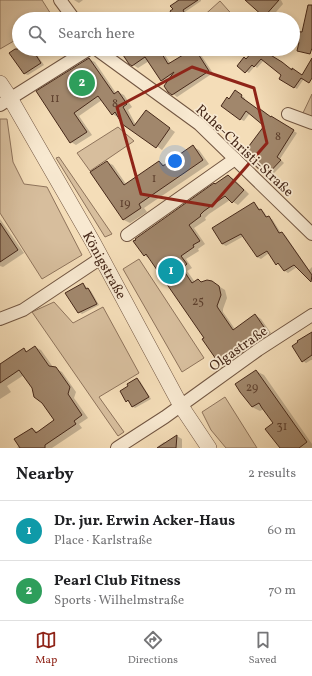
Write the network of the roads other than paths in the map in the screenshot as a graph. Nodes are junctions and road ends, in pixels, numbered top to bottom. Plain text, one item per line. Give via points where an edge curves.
1 (60, 0) edge
2 (69, 12) edge
3 (78, 56) edge
4 (106, 56) edge
5 (0, 83) edge
6 (5, 101) edge
7 (288, 114) dead end
8 (312, 123) edge
9 (235, 159) junction
10 (312, 234) edge
11 (127, 235) dead end
12 (101, 258) junction
13 (312, 314) edge
14 (0, 319) edge
15 (181, 406) junction
16 (117, 448) edge
17 (209, 448) edge

1 - 2 street
3 - 6 street
4 - 9 street, Ruhe-Christi-Straße via 199,124
5 - 6 street, Königstraße
6 - 12 street, Königstraße
7 - 8 street
9 - 10 street, Ruhe-Christi-Straße
9 - 11 street
12 - 14 street via 23,310
12 - 15 street, Königstraße
13 - 15 street, Olgastraße
15 - 16 street, Olgastraße
15 - 17 street, Königstraße

